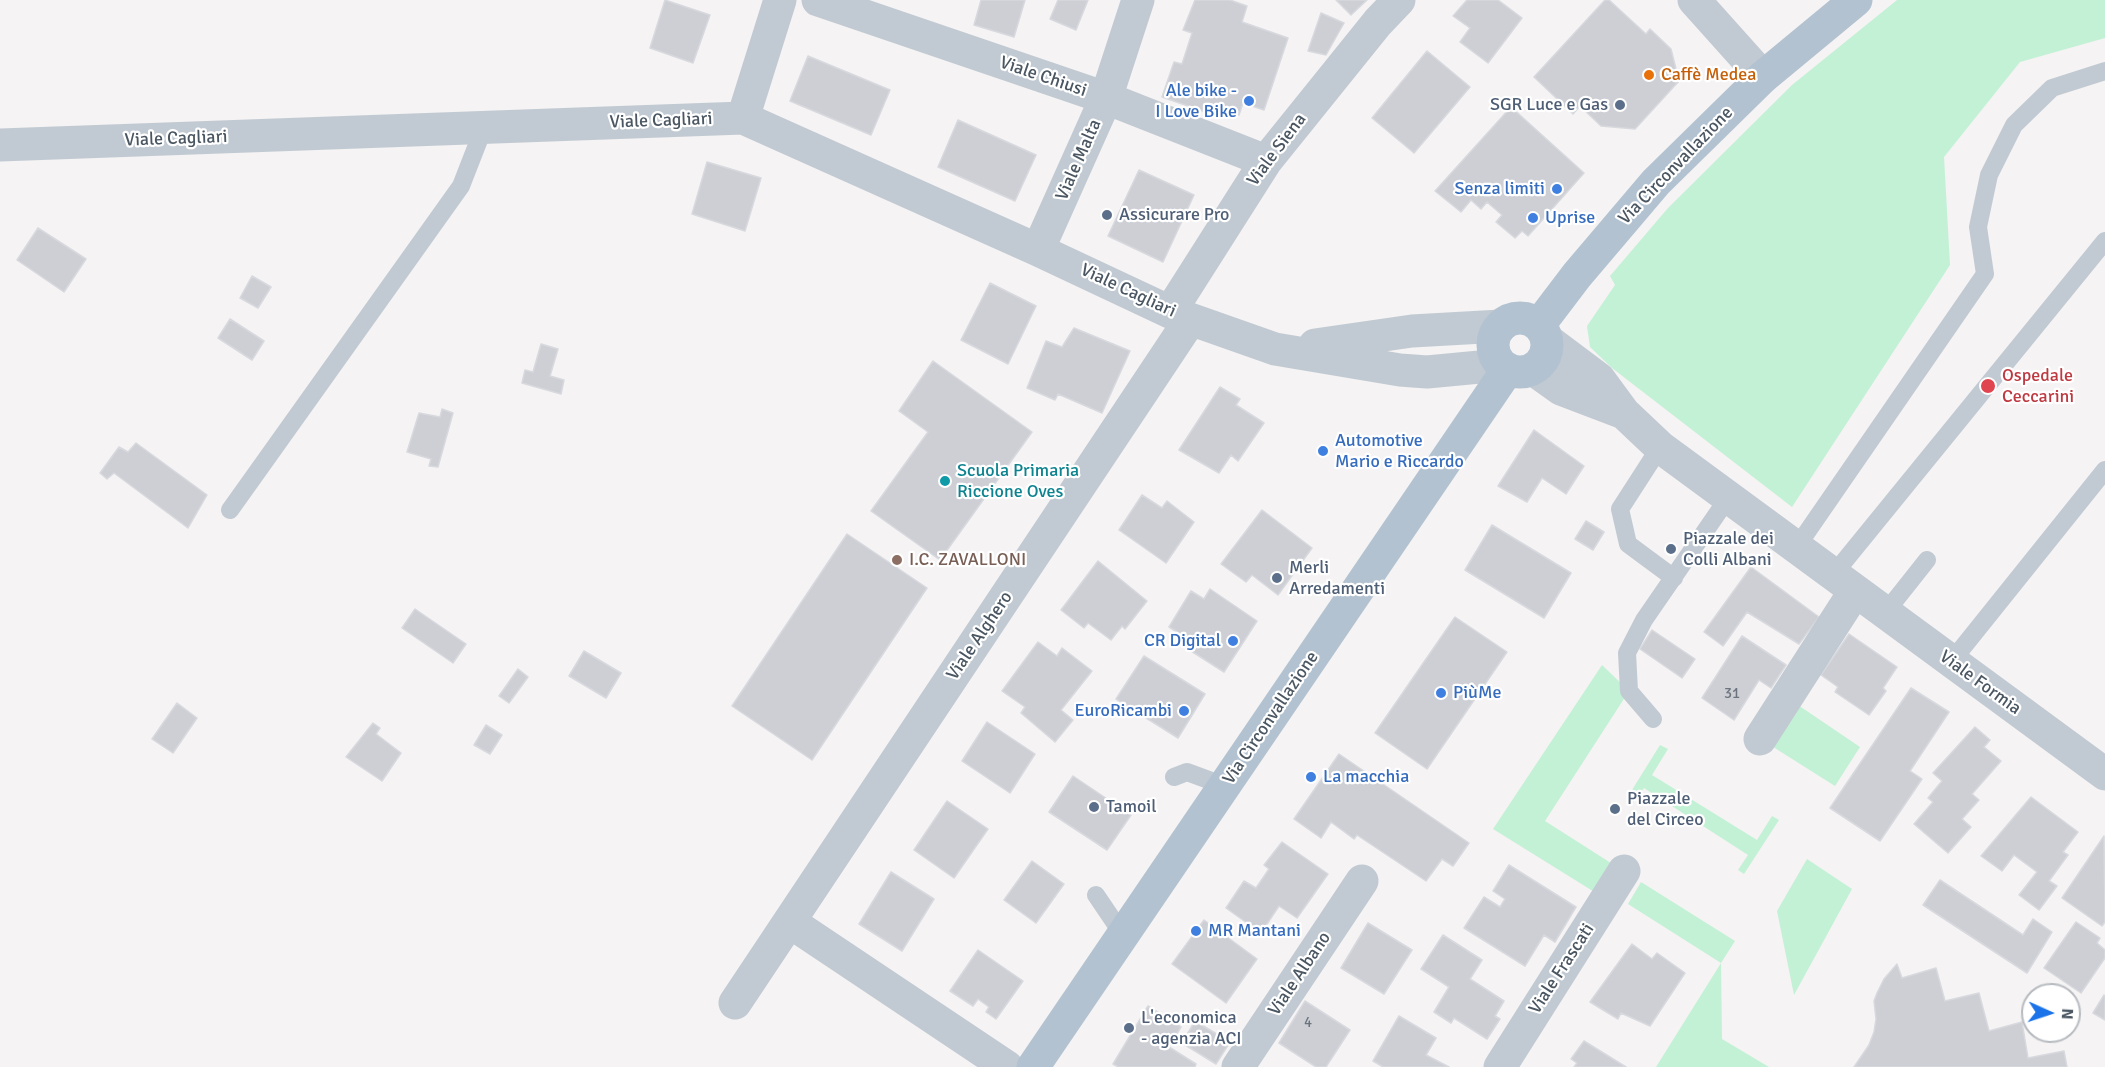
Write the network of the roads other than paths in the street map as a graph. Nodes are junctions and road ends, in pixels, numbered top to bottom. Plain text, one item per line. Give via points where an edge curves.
1 (780, 0) edge
2 (818, 0) edge
3 (1138, 0) edge
4 (1399, 0) edge
5 (1694, 0) edge
6 (1856, 0) edge
7 (2105, 71) edge
8 (1763, 77) junction
9 (1106, 98) junction
10 (743, 118) junction
11 (484, 127) junction
12 (0, 145) edge
13 (1266, 161) junction
14 (1038, 249) junction
15 (2101, 252) edge
16 (1180, 316) junction
17 (1501, 326) junction
18 (1543, 333) junction
19 (1275, 350) junction
20 (1514, 368) junction
21 (1624, 412) junction
22 (1660, 447) junction
23 (2105, 470) edge
24 (1728, 498) junction
25 (230, 510) dead end
26 (1796, 548) junction
27 (1927, 560) dead end
28 (1674, 578) junction
29 (1844, 583) junction
30 (1885, 613) junction
31 (1951, 662) junction
32 (1653, 719) dead end
33 (1760, 739) dead end
34 (2105, 774) edge
35 (1174, 777) dead end
36 (1225, 786) junction
37 (1624, 871) dead end
38 (1362, 881) dead end
39 (1096, 895) dead end
40 (790, 922) junction
41 (1123, 935) junction
42 (735, 1003) dead end
43 (1007, 1067) edge
44 (1032, 1067) edge
45 (1238, 1067) edge
46 (1500, 1067) edge

1 - 10 street
2 - 9 street, Viale Chiusi
3 - 9 street, Viale Malta
4 - 13 street, Viale Siena
5 - 8 street
6 - 8 main road, Via Circonvallazione
7 - 26 lane via 2052,88 2014,125 1989,175 1978,227 1985,274
8 - 18 main road, Via Circonvallazione via 1656,182 1577,274
9 - 13 street, Viale Chiusi
9 - 14 street, Viale Malta
10 - 11 street, Viale Cagliari
10 - 14 street, Viale Cagliari
11 - 12 street, Viale Cagliari
11 - 25 lane via 461,186
13 - 16 street, Viale Siena
14 - 16 street, Viale Cagliari
15 - 29 lane
16 - 19 street, Viale Cagliari
16 - 40 street, Viale Alghero
17 - 18 main road via 1516,318 1533,320
17 - 19 street, Viale Cagliari via 1412,331
17 - 20 main road via 1493,350
18 - 20 main road, Via Circonvallazione via 1545,357
18 - 21 street, Viale Formia via 1599,379
19 - 20 street, Viale Cagliari via 1400,370
20 - 21 street, Viale Formia
20 - 36 main road, Via Circonvallazione
21 - 22 street, Viale Formia
22 - 24 street, Viale Formia
22 - 28 lane via 1620,509 1628,544
23 - 31 lane
24 - 26 street, Viale Formia
24 - 28 lane
26 - 29 street, Viale Formia
27 - 30 lane
28 - 32 lane via 1644,620 1627,653 1629,692
29 - 30 street, Viale Formia
29 - 33 street
30 - 31 street, Viale Formia
31 - 34 street, Viale Formia
35 - 36 lane via 1186,772
36 - 41 main road, Via Circonvallazione
37 - 46 street, Viale Frascati
38 - 45 street, Viale Albano
39 - 41 lane
40 - 42 street, Viale Alghero
40 - 43 street
41 - 44 main road, Via Circonvallazione

